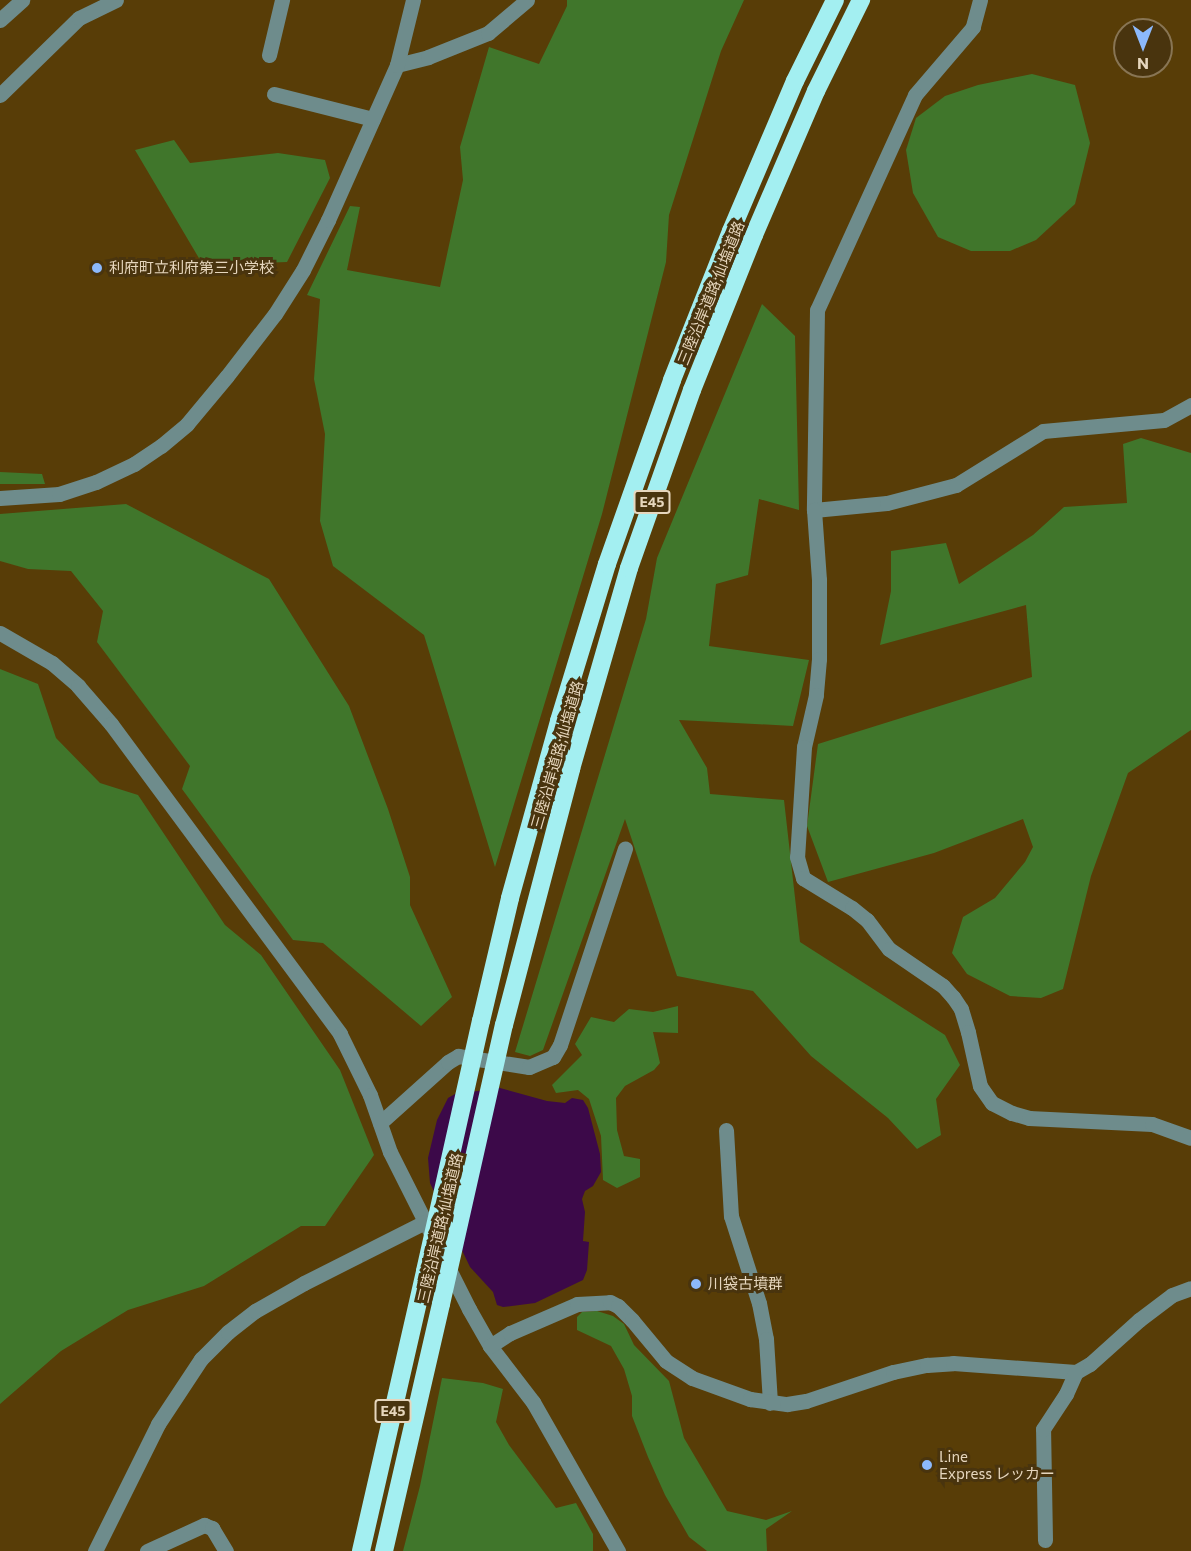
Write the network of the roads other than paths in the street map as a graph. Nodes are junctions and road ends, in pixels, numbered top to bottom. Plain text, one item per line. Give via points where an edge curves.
1 (22, 0) edge
2 (116, 0) edge
3 (282, 0) edge
4 (413, 0) edge
5 (527, 0) edge
6 (835, 0) edge
7 (861, 0) edge
8 (980, 0) edge
9 (0, 20) edge
10 (269, 55) dead end
11 (397, 65) junction
12 (274, 94) dead end
13 (0, 95) edge
14 (373, 119) junction
15 (1191, 405) edge
16 (0, 498) edge
17 (814, 510) junction
18 (0, 633) edge
19 (625, 848) dead end
20 (380, 1123) junction
21 (726, 1130) dead end
22 (1191, 1138) edge
23 (425, 1222) junction
24 (1191, 1288) edge
25 (490, 1346) junction
26 (1076, 1372) junction
27 (770, 1403) junction
28 (1045, 1540) dead end
29 (95, 1551) edge
30 (147, 1551) edge
31 (226, 1551) edge
32 (361, 1551) edge
33 (384, 1551) edge
34 (618, 1551) edge

1 - 9 street
2 - 13 street via 80,18
3 - 10 street
4 - 11 street
5 - 11 street via 488,33
6 - 32 highway, 三陸沿岸道路;仙塩道路 / E45, bridge via 795,81 672,380 611,553 559,721 510,898
7 - 33 highway, 三陸沿岸道路;仙塩道路 / E45, bridge via 816,91 754,235 692,390 629,568 504,1025
8 - 17 street via 973,27 915,95 816,310
11 - 14 street
12 - 14 street
14 - 16 street via 303,270 275,314 187,424 134,464 96,482 59,494
15 - 17 street via 1164,420 1042,431 956,485 887,503
17 - 22 street via 819,659 816,695 804,747 797,848 803,878 852,908 867,920 889,949 953,997 965,1021 980,1086 992,1103 1029,1118 1152,1124
18 - 20 street via 52,663 111,724 340,1034
19 - 20 street via 553,1057 529,1067 458,1056
20 - 23 street
21 - 27 street via 730,1216 759,1303 766,1339
23 - 25 street
23 - 29 street via 304,1282 228,1332 208,1352 158,1424
24 - 26 street via 1172,1294
25 - 27 street via 510,1333 577,1304 610,1302 680,1370 725,1391
25 - 34 street via 533,1402
26 - 27 street via 953,1363 927,1365 806,1401
26 - 28 street via 1043,1429
30 - 31 street via 204,1525 212,1528

